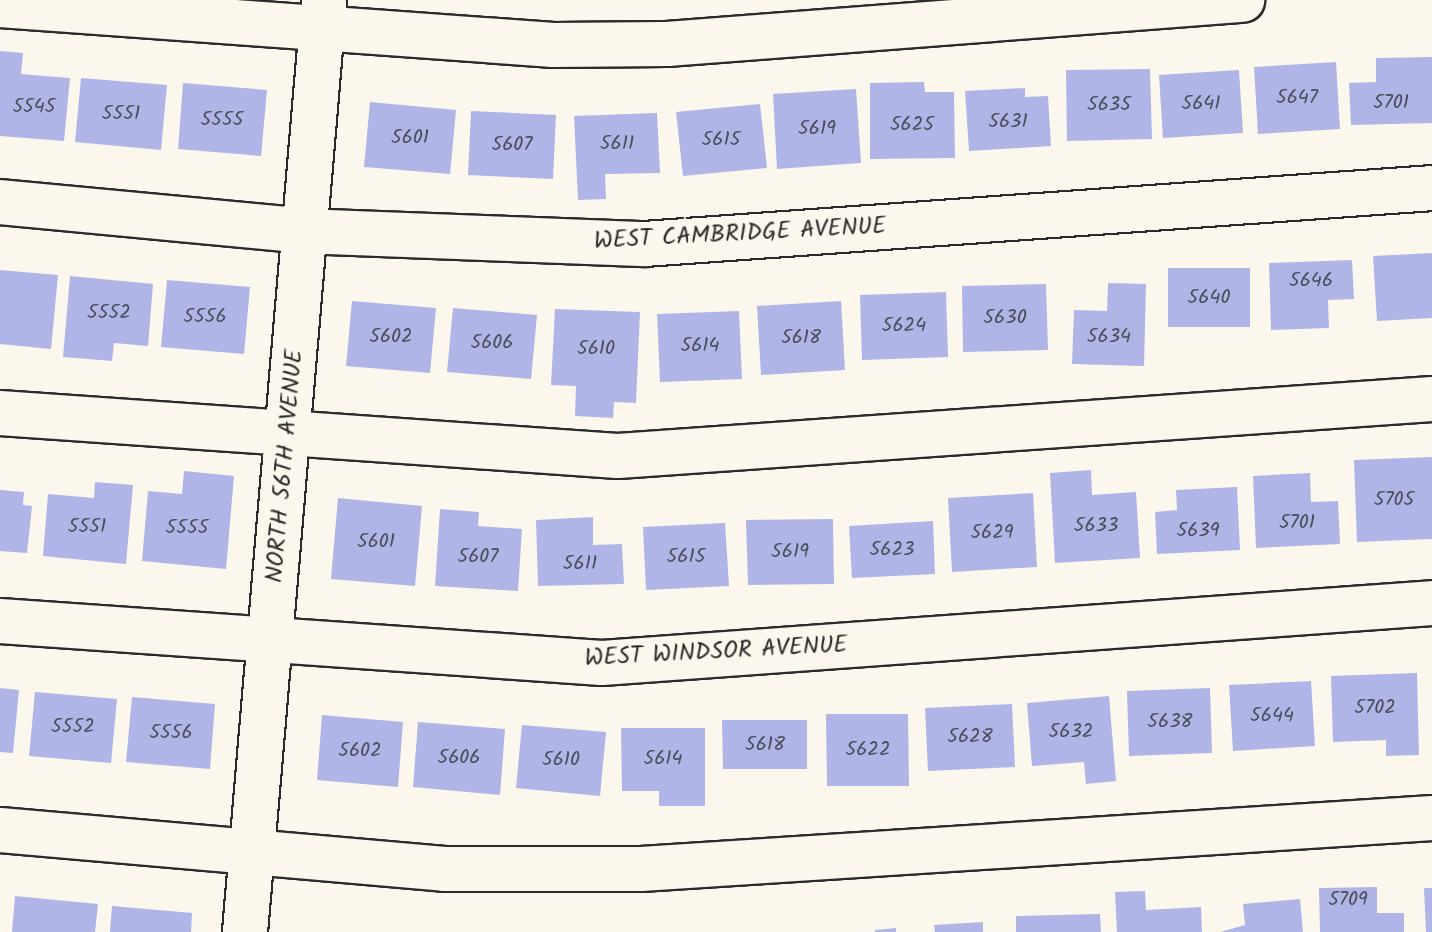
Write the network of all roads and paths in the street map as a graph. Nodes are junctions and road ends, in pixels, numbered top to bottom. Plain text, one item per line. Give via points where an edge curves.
1 (1242, 0) edge
2 (0, 5) edge
3 (322, 16) edge
4 (1432, 188) edge
5 (0, 202) edge
6 (304, 231) junction
7 (1432, 399) edge
8 (0, 413) edge
9 (286, 438) junction
10 (1432, 603) edge
11 (0, 621) edge
12 (271, 642) junction
13 (1432, 818) edge
14 (0, 830) edge
15 (251, 853) junction
16 (245, 932) edge

1 - 3 street via 667,44
2 - 3 street
3 - 6 street, NORTH 56TH AVENUE
4 - 6 street, WEST CAMBRIDGE AVENUE via 644,244
5 - 6 street, WEST CAMBRIDGE AVENUE
6 - 9 street, NORTH 56TH AVENUE
7 - 9 street via 618,456
8 - 9 street
9 - 12 street, NORTH 56TH AVENUE
10 - 12 street, WEST WINDSOR AVENUE via 602,663
11 - 12 street, WEST WINDSOR AVENUE
12 - 15 street, NORTH 56TH AVENUE
13 - 15 street via 641,869 444,869
14 - 15 street
15 - 16 street, NORTH 56TH AVENUE

